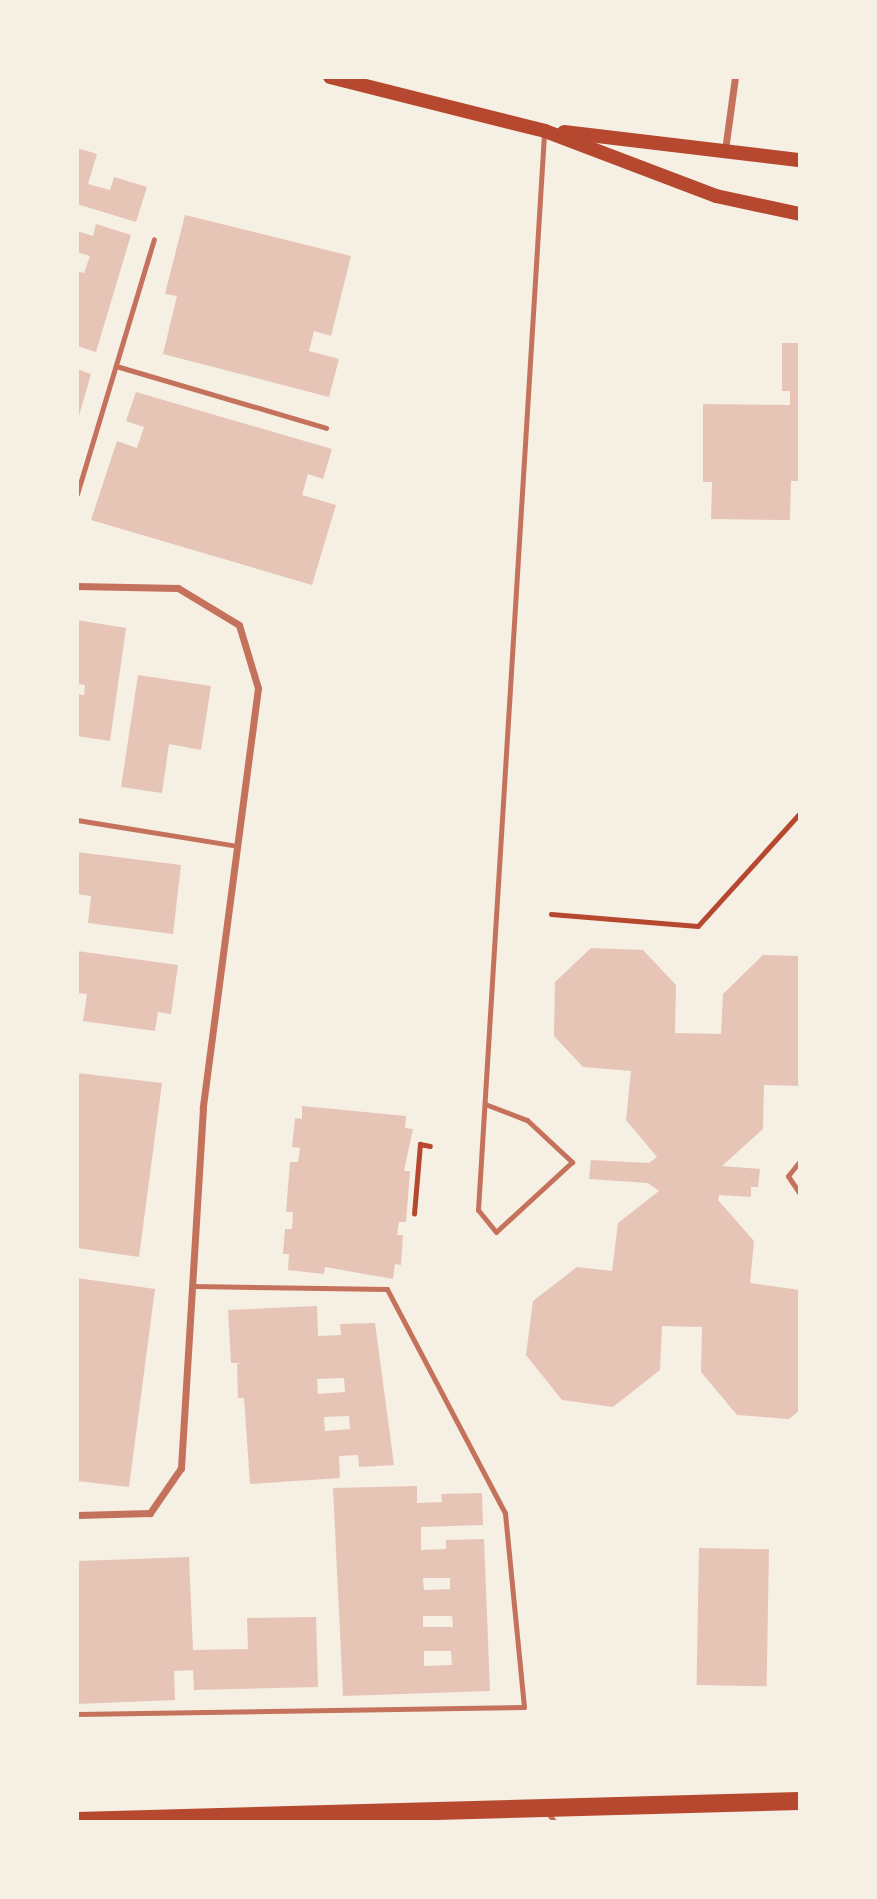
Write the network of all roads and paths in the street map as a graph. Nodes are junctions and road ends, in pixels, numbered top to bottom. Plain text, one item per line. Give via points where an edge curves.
1 (330, 77) edge
2 (734, 77) edge
3 (545, 131) junction
4 (725, 150) junction
5 (800, 160) edge
6 (800, 214) edge
7 (154, 239) dead end
8 (116, 366) junction
9 (326, 428) dead end
10 (77, 494) edge
11 (77, 586) edge
12 (800, 813) edge
13 (77, 820) edge
14 (237, 846) junction
15 (551, 914) dead end
16 (485, 1104) junction
17 (430, 1146) dead end
18 (800, 1161) edge
19 (800, 1194) edge
20 (414, 1214) dead end
21 (192, 1286) junction
22 (77, 1515) edge
23 (77, 1714) edge
24 (800, 1801) edge
25 (550, 1816) edge
26 (77, 1821) edge

1 - 3 main road
2 - 4 street
3 - 4 main road
3 - 6 main road via 716,196
3 - 16 lane
4 - 5 main road
7 - 8 lane
8 - 9 lane
8 - 10 lane
11 - 14 street via 177,588 239,625 258,688
12 - 15 path via 698,926
13 - 14 lane
14 - 21 street via 203,1108
16 - 16 lane via 478,1210 496,1232 572,1163 527,1120
17 - 20 path via 419,1144
18 - 19 lane via 788,1176
21 - 22 street via 181,1468 150,1513
21 - 23 lane via 387,1289 505,1513 524,1707
24 - 25 main road
25 - 26 main road

